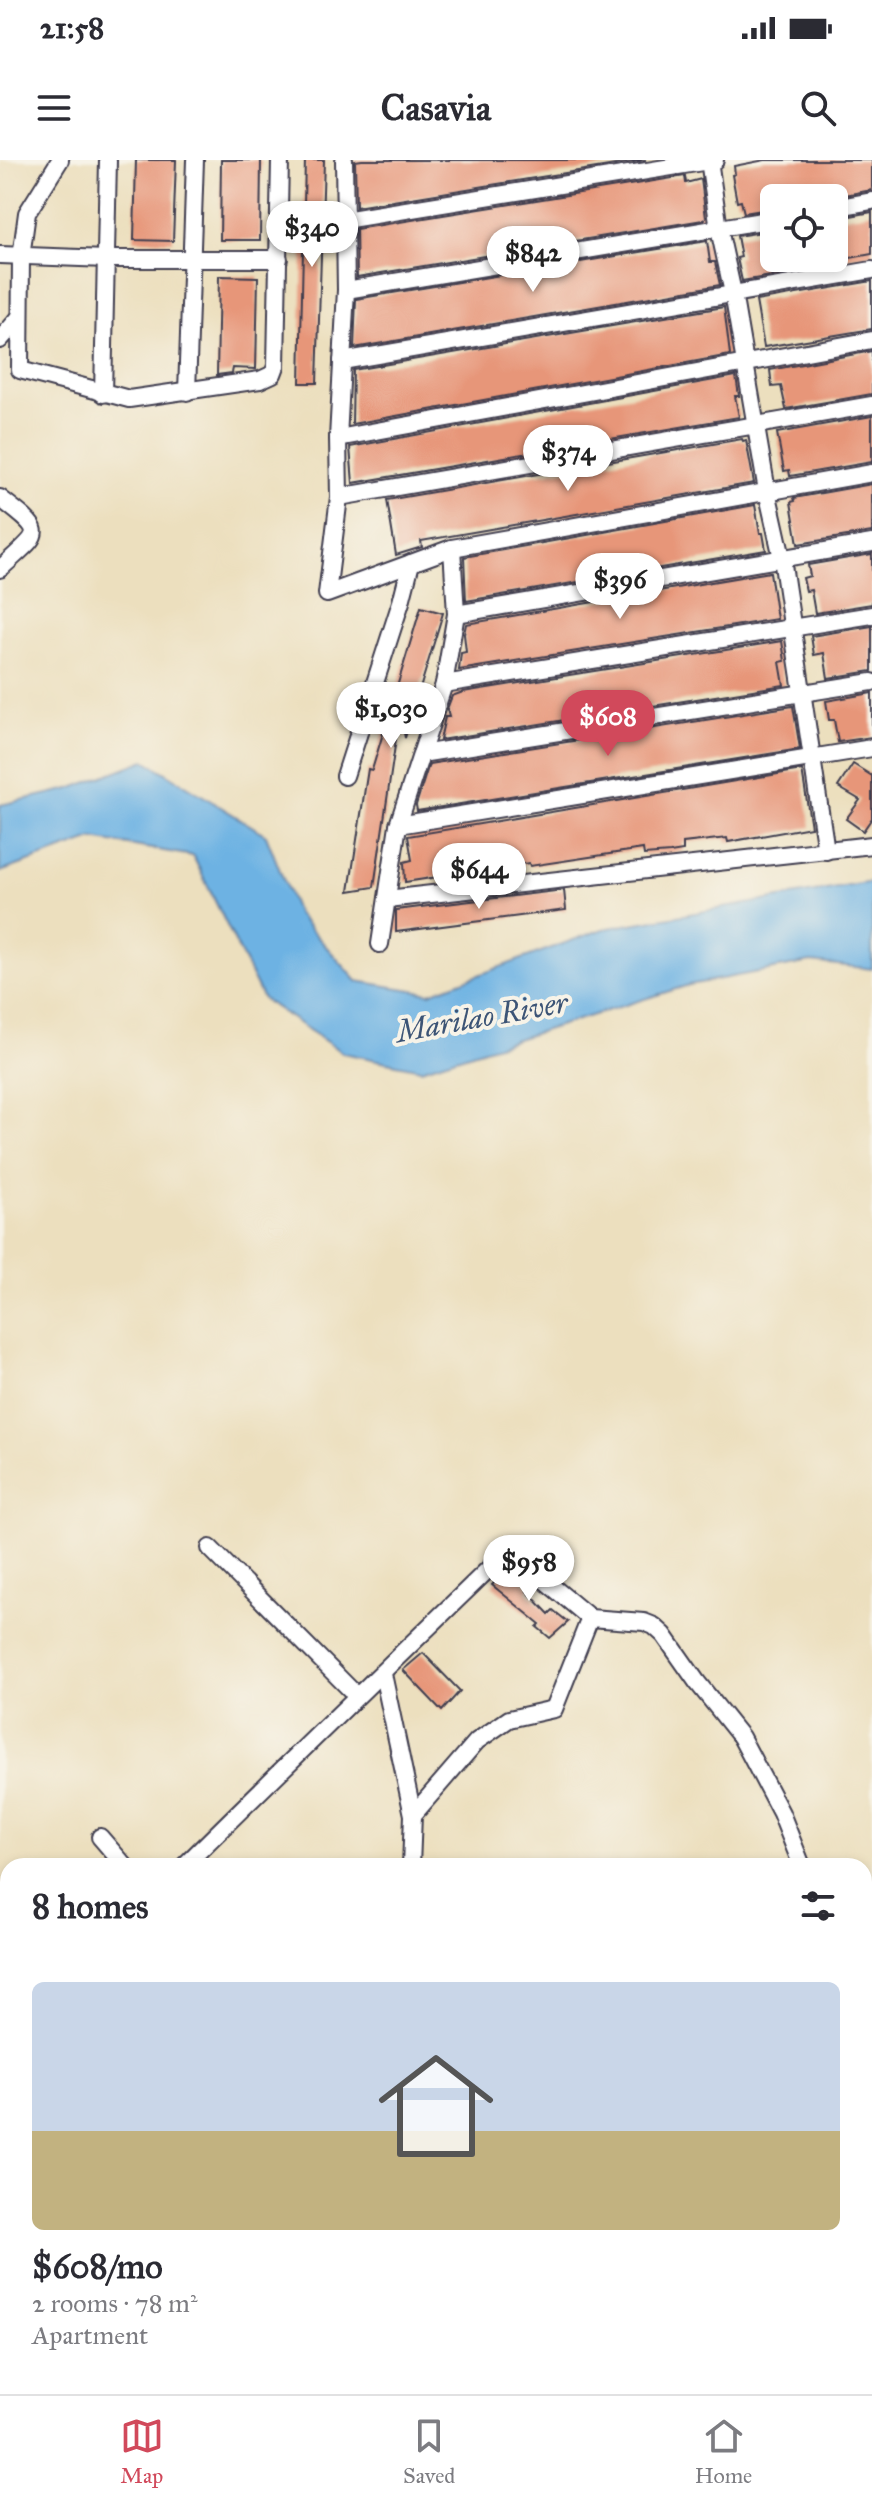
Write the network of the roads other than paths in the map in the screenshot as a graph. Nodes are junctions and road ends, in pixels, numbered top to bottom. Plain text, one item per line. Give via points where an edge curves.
1 (60, 160) edge
2 (108, 160) edge
3 (195, 160) edge
4 (280, 160) edge
5 (344, 160) edge
6 (711, 160) edge
7 (872, 201) edge
8 (848, 205) edge
9 (344, 220) junction
10 (760, 222) edge
11 (719, 229) junction
12 (0, 255) edge
13 (21, 257) junction
14 (190, 258) junction
15 (107, 259) junction
16 (279, 259) junction
17 (872, 270) edge
18 (346, 290) junction
19 (733, 293) junction
20 (19, 318) junction
21 (0, 340) edge
22 (872, 340) edge
23 (342, 361) junction
24 (745, 361) junction
25 (187, 392) junction
26 (103, 394) junction
27 (872, 405) edge
28 (755, 425) junction
29 (338, 438) junction
30 (872, 473) edge
31 (767, 491) junction
32 (339, 497) junction
33 (0, 498) edge
34 (872, 543) edge
35 (452, 548) junction
36 (782, 558) junction
37 (411, 563) junction
38 (0, 569) edge
39 (456, 614) junction
40 (872, 615) edge
41 (792, 628) junction
42 (872, 682) edge
43 (444, 684) junction
44 (802, 694) junction
45 (872, 748) edge
46 (421, 754) junction
47 (812, 759) junction
48 (345, 776) dead end
49 (398, 825) junction
50 (870, 842) edge
51 (826, 851) junction
52 (387, 899) junction
53 (380, 944) dead end
54 (210, 1548) dead end
55 (590, 1618) junction
56 (383, 1674) junction
57 (356, 1695) junction
58 (413, 1815) junction
59 (100, 1837) dead end
60 (118, 1858) edge
61 (191, 1858) edge
62 (411, 1858) edge
63 (799, 1858) edge

1 - 13 street via 27,213
2 - 15 street
3 - 14 street
4 - 16 street
5 - 9 street
6 - 9 street
6 - 11 street
7 - 8 street
9 - 18 street
10 - 11 street
11 - 18 street
11 - 19 street
12 - 13 street
13 - 15 street
13 - 20 street
14 - 15 street
14 - 16 street
14 - 25 street
15 - 26 street
16 - 25 street via 273,374
17 - 19 street
18 - 23 street
19 - 23 street
19 - 24 street
20 - 21 street
20 - 26 street via 20,370
22 - 24 street
23 - 29 street
24 - 28 street
24 - 29 street
25 - 26 street via 129,399
27 - 28 street
28 - 31 street
28 - 32 street
29 - 32 street
30 - 31 street
31 - 35 street
31 - 36 street
32 - 37 street via 327,594
33 - 38 street via 35,529 33,538
34 - 36 street
35 - 37 street
35 - 39 street
36 - 39 street
36 - 41 street
37 - 48 street
39 - 43 street
40 - 41 street
41 - 43 street
41 - 44 street
42 - 44 street
43 - 46 street
44 - 46 street
44 - 47 street
45 - 47 street
46 - 49 street
47 - 49 street
47 - 51 street
49 - 52 street
50 - 51 street
51 - 52 street
52 - 53 street
54 - 57 street
55 - 56 street via 519,1557 505,1553
55 - 58 street via 554,1709 509,1719 477,1741
55 - 63 street via 644,1622 664,1635 741,1737
56 - 57 street
56 - 58 street
57 - 61 street
58 - 62 street
59 - 60 street

